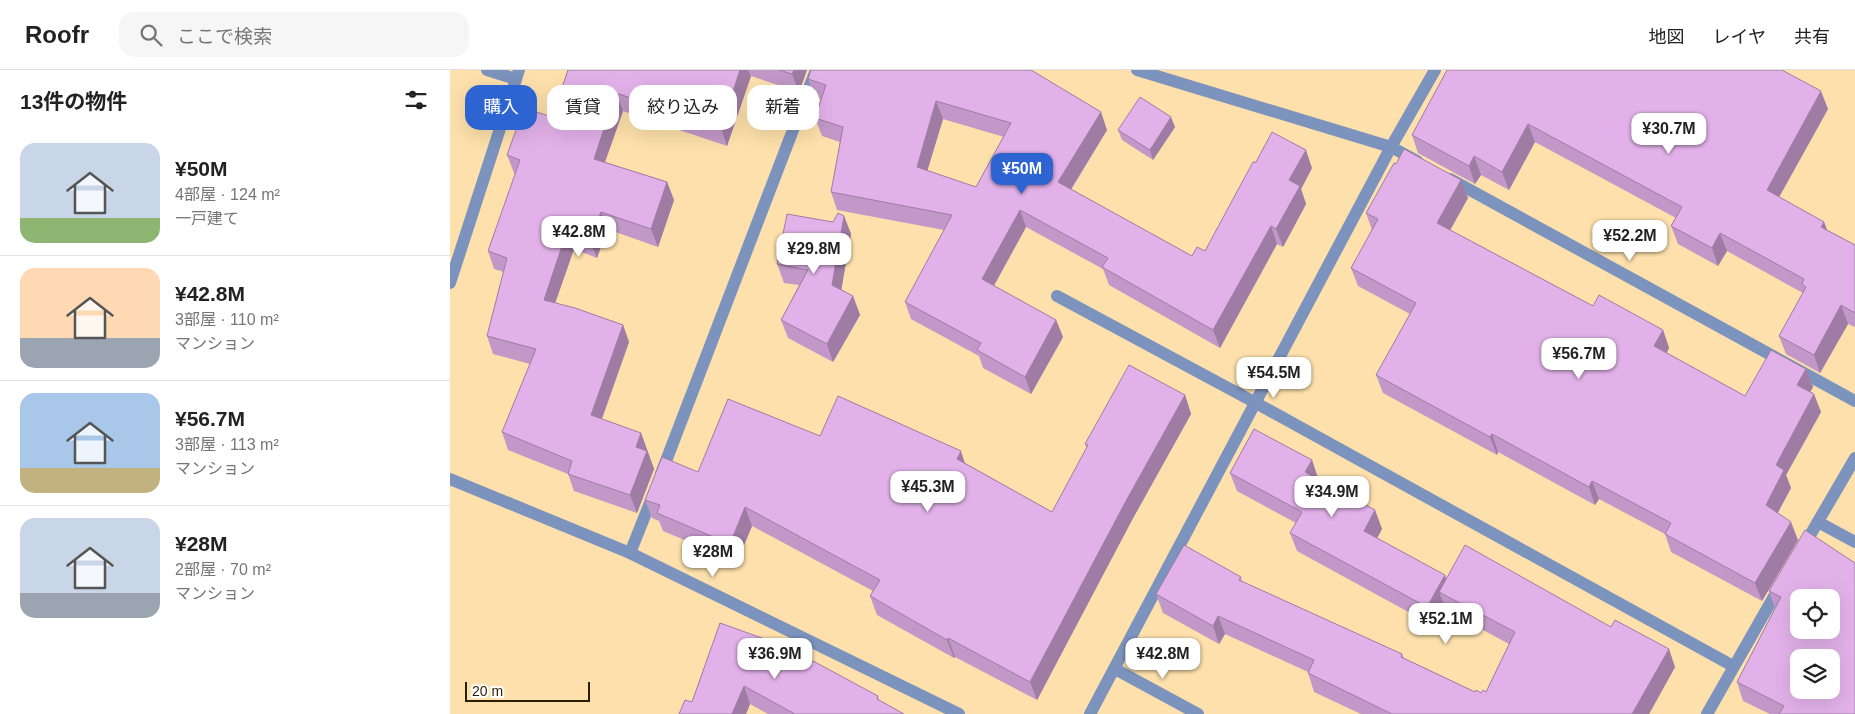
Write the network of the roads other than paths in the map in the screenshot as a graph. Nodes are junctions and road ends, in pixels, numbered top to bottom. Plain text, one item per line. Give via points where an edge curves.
1 (487, 70) edge
2 (816, 70) edge
3 (1137, 70) edge
4 (1435, 70) edge
5 (517, 74) edge
6 (1391, 147) junction
7 (450, 283) edge
8 (1056, 296) dead end
9 (1855, 401) edge
10 (1256, 403) junction
11 (1855, 458) edge
12 (450, 479) edge
13 (1818, 522) junction
14 (1855, 542) edge
15 (630, 553) junction
16 (1798, 556) edge
17 (1788, 573) edge
18 (1733, 666) junction
19 (1115, 669) junction
20 (959, 714) edge
21 (1090, 714) edge
22 (1198, 714) edge
23 (1707, 714) edge

1 - 5 street
2 - 15 street
3 - 6 street
4 - 6 street
5 - 7 street
6 - 9 street
6 - 10 street
8 - 10 street
10 - 18 street
10 - 19 street
11 - 13 street
12 - 15 street
13 - 14 street
13 - 16 street
15 - 20 street
17 - 18 street
18 - 23 street
19 - 21 street
19 - 22 street

